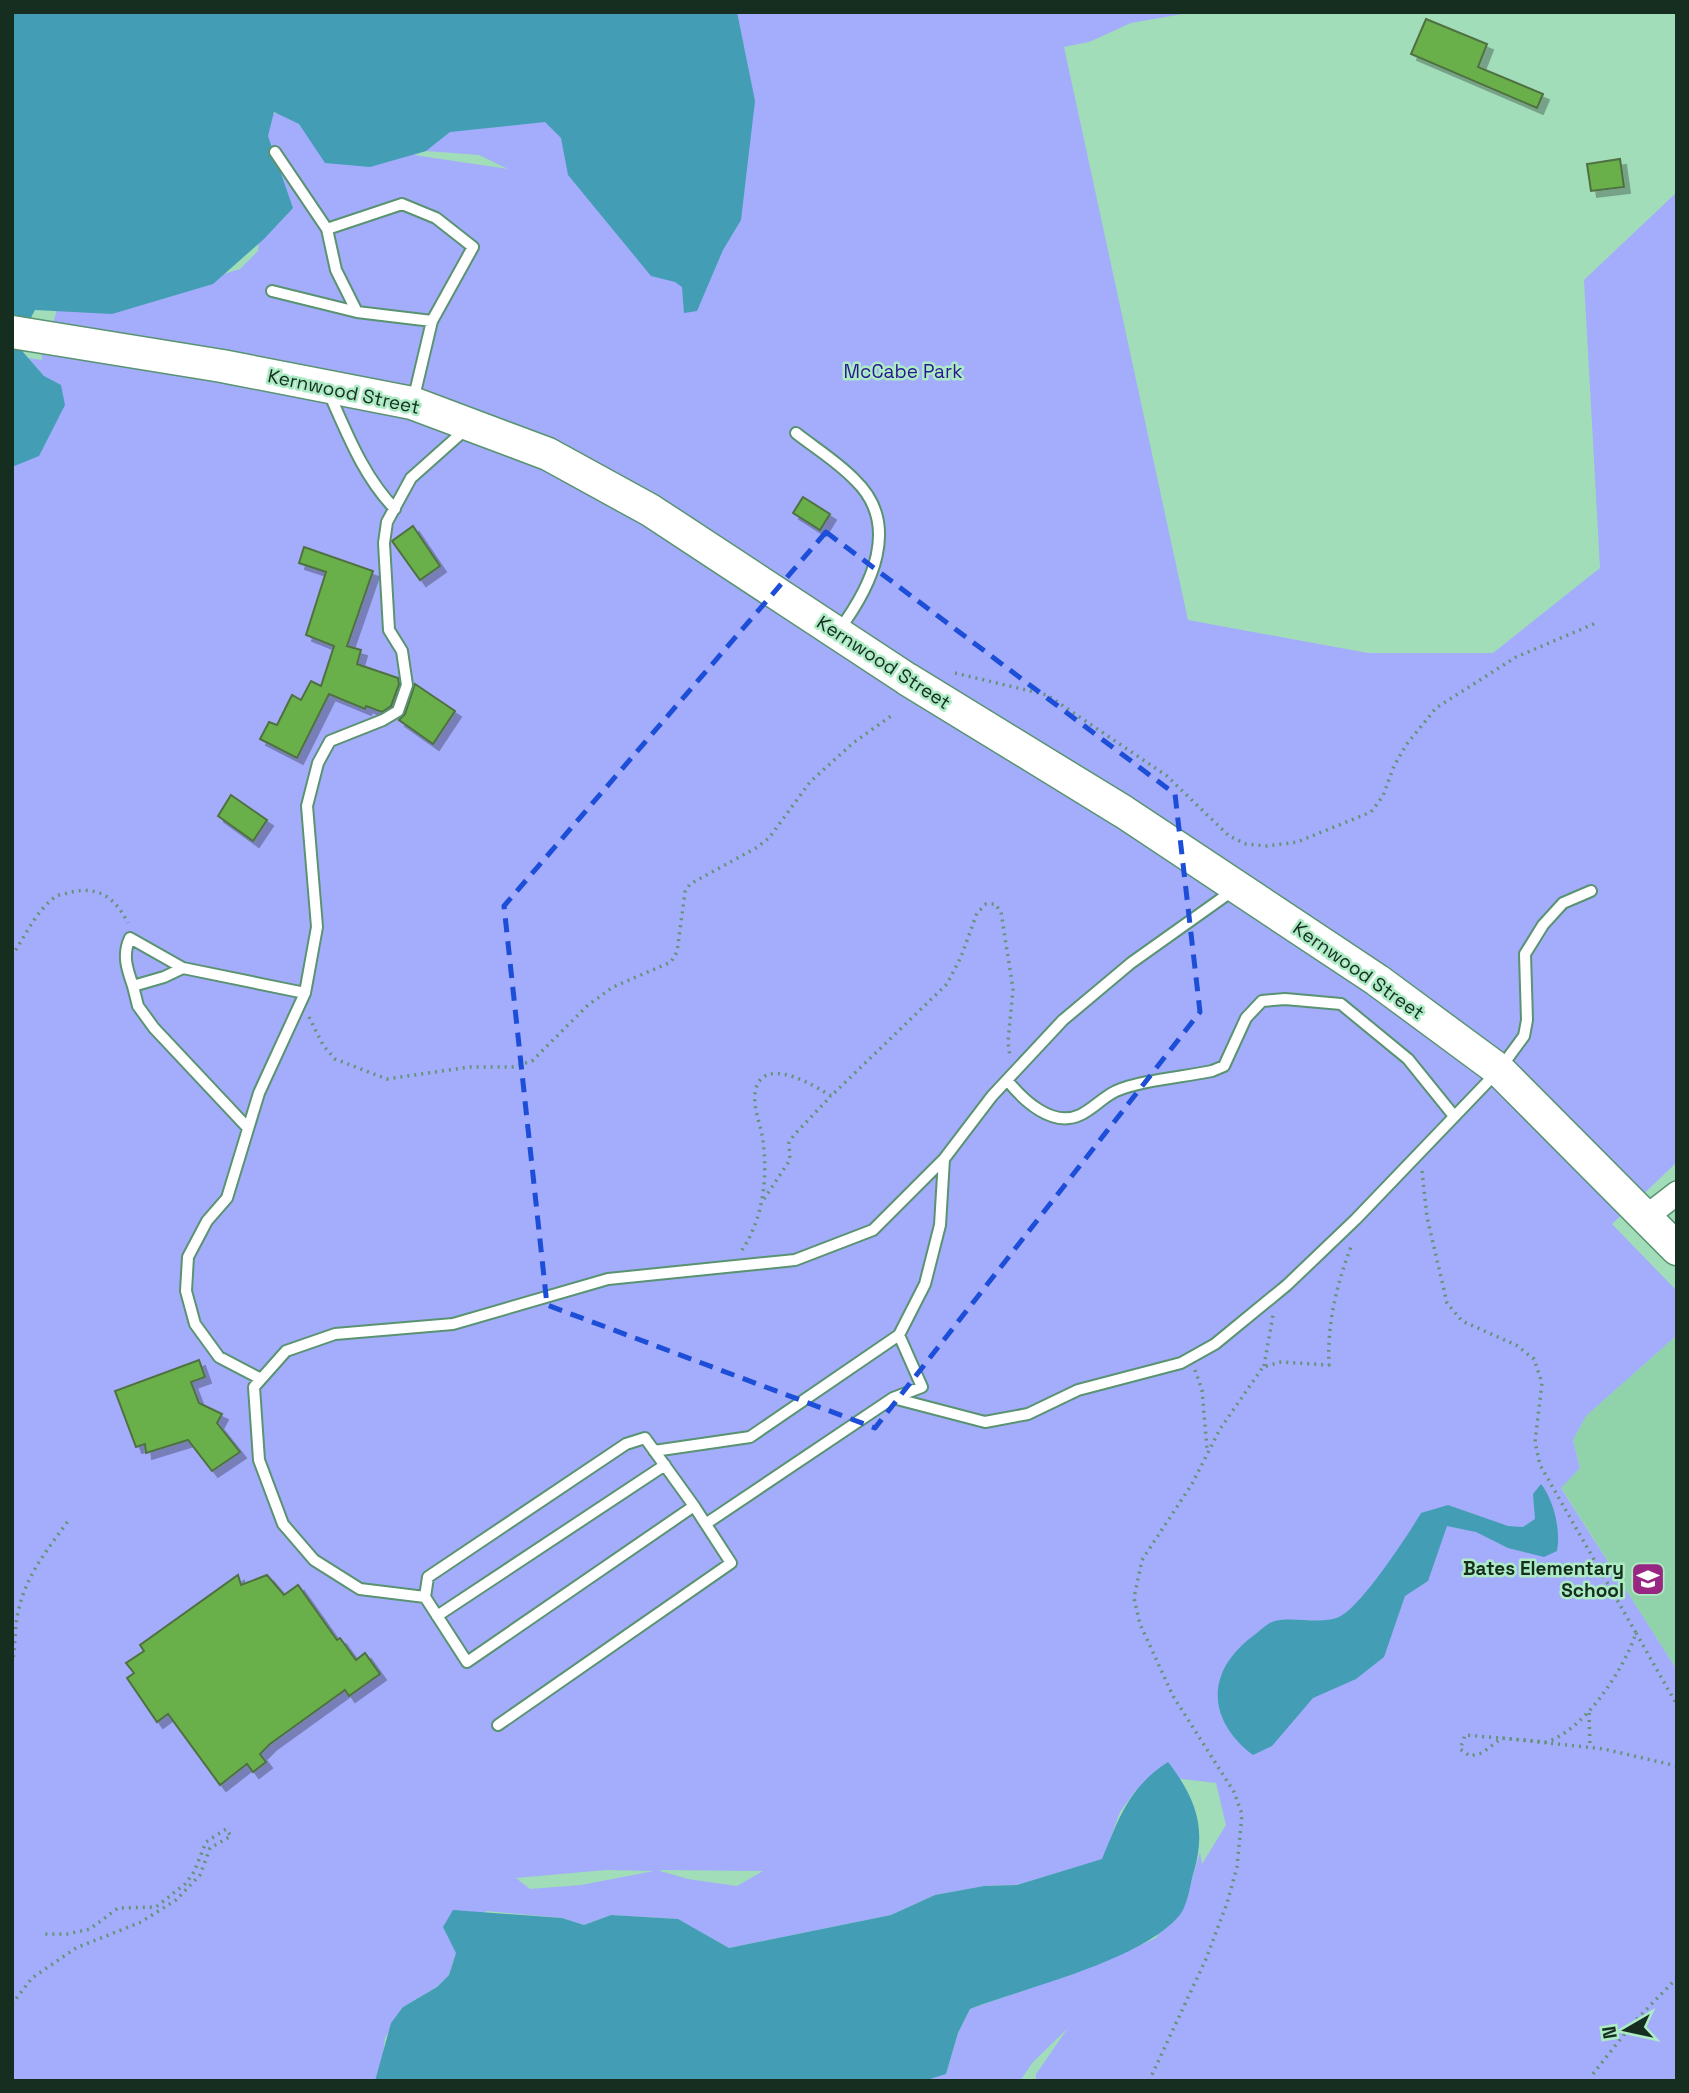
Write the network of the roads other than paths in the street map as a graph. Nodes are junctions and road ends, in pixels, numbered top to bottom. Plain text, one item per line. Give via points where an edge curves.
1 (275, 152) dead end
2 (327, 229) junction
3 (272, 291) dead end
4 (357, 312) junction
5 (432, 321) junction
6 (24, 334) edge
7 (325, 385) junction
8 (412, 403) junction
9 (472, 424) junction
10 (796, 433) dead end
11 (395, 509) junction
12 (837, 632) junction
13 (1237, 887) junction
14 (1591, 891) dead end
15 (183, 968) junction
16 (133, 986) junction
17 (306, 993) junction
18 (1499, 1070) junction
19 (1007, 1080) junction
20 (1454, 1116) junction
21 (247, 1128) junction
22 (944, 1159) junction
23 (1677, 1193) edge
24 (1646, 1217) junction
25 (1677, 1250) edge
26 (900, 1335) junction
27 (261, 1379) junction
28 (893, 1398) junction
29 (654, 1451) junction
30 (665, 1465) junction
31 (694, 1506) junction
32 (707, 1523) junction
33 (425, 1597) junction
34 (437, 1616) junction
35 (498, 1725) dead end

1 - 2 lane
2 - 4 lane via 336,270
2 - 5 lane via 402,204 436,218 473,247
3 - 4 lane
4 - 5 lane
5 - 8 lane
6 - 7 main road, Kernwood Street
7 - 8 main road, Kernwood Street
7 - 11 lane via 377,491
8 - 9 main road, Kernwood Street
9 - 11 lane via 411,478
9 - 12 main road, Kernwood Street via 548,454 650,510
10 - 12 lane via 857,481 878,512 881,539 870,578 857,606
11 - 17 lane via 387,522 384,543 389,631 402,651 407,685 398,711 330,741 318,763 307,806 317,927
12 - 13 main road, Kernwood Street
13 - 18 main road, Kernwood Street via 1377,980
13 - 19 lane via 1131,963 1063,1020
14 - 18 lane via 1563,902 1525,954 1524,1036
15 - 16 lane
15 - 16 lane via 130,938 126,965
15 - 17 lane
16 - 21 lane via 138,1006 154,1028
17 - 21 lane
18 - 20 lane
18 - 24 main road, Kernwood Street
19 - 20 lane via 1035,1108 1068,1118 1118,1090 1224,1066 1246,1018 1262,1001 1326,1001 1353,1012 1408,1059
19 - 22 lane
20 - 28 lane via 1366,1209 1278,1292 1215,1344 1181,1363 1077,1390 1028,1414 985,1422
21 - 27 lane via 227,1198 207,1221 188,1257 186,1291 195,1324 219,1357
22 - 26 lane via 937,1237 925,1284
22 - 27 lane via 873,1230 795,1260 608,1279 453,1324 335,1334 286,1351
23 - 24 street
24 - 25 main road, Kernwood Street
26 - 28 lane via 922,1387
26 - 29 lane via 750,1437
27 - 33 lane via 254,1387 259,1460 283,1524 314,1560 360,1588
28 - 32 lane
29 - 30 lane
29 - 33 lane via 645,1438 626,1444 428,1577
30 - 31 lane
30 - 34 lane
31 - 32 lane
31 - 34 lane via 467,1662
32 - 35 lane via 731,1563
33 - 34 lane

